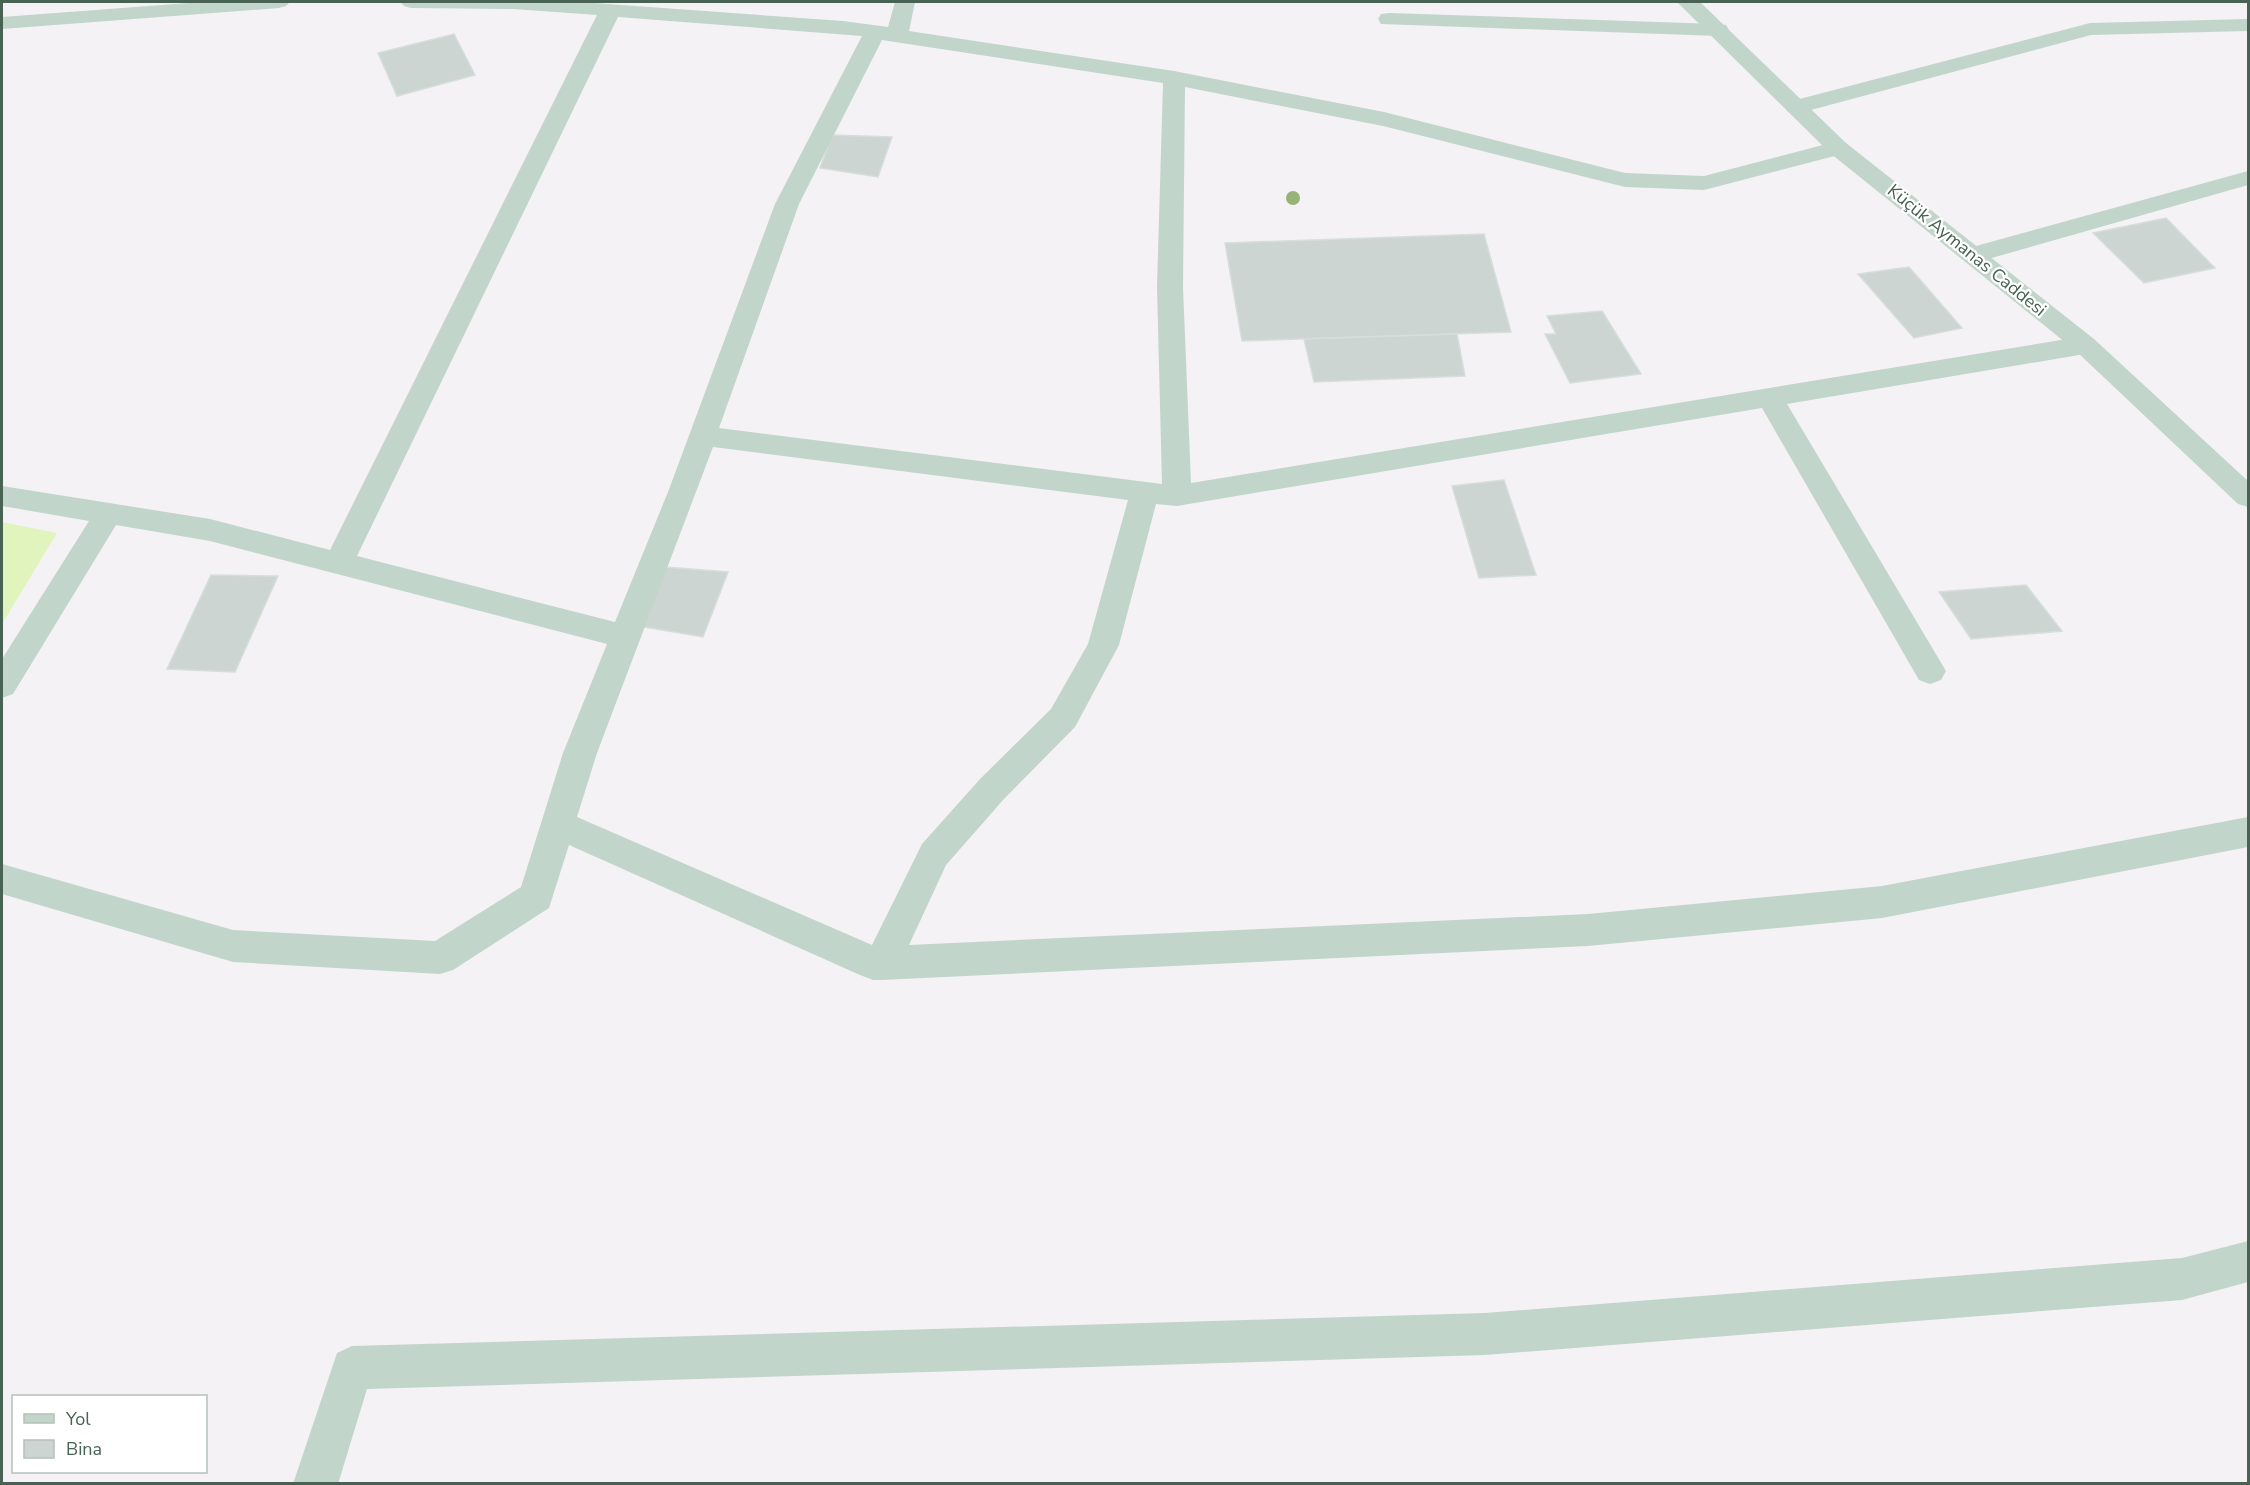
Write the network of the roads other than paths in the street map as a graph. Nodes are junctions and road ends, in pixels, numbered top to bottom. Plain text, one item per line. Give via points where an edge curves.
1 (279, 2) edge
2 (411, 2) edge
3 (905, 2) edge
4 (1688, 2) edge
5 (610, 11) junction
6 (1389, 19) dead end
7 (2, 23) edge
8 (2248, 25) edge
9 (1718, 30) junction
10 (886, 34) junction
11 (1174, 78) junction
12 (1796, 106) junction
13 (1838, 148) junction
14 (2248, 178) edge
15 (1974, 255) junction
16 (2085, 345) junction
17 (1769, 396) junction
18 (702, 436) junction
19 (1145, 491) junction
20 (2, 496) edge
21 (1177, 496) junction
22 (2248, 497) edge
23 (108, 514) junction
24 (339, 562) junction
25 (625, 637) junction
26 (1930, 671) dead end
27 (2, 685) edge
28 (559, 825) junction
29 (2248, 832) edge
30 (2, 879) edge
31 (882, 963) junction
32 (2248, 1262) edge
33 (315, 1484) edge

1 - 7 street
2 - 5 street via 513,3
3 - 10 street
4 - 9 street, Küçük Aymanas Caddesi
5 - 10 street via 843,27
5 - 24 street
6 - 9 street
8 - 12 street via 2090,29
9 - 12 street, Küçük Aymanas Caddesi
10 - 11 street
10 - 18 street via 787,204
11 - 13 street via 1384,119 1625,180 1704,183
11 - 21 street via 1168,172 1170,359
12 - 13 street, Küçük Aymanas Caddesi
13 - 15 street, Küçük Aymanas Caddesi
14 - 15 street
15 - 16 street, Küçük Aymanas Caddesi
16 - 17 street
16 - 22 street, Küçük Aymanas Caddesi
17 - 21 street
17 - 26 street
18 - 19 street
18 - 25 street
19 - 21 street
19 - 31 street via 1103,645 1063,718 992,789 934,855
20 - 23 street
23 - 24 street via 210,530
23 - 27 street
24 - 25 street
25 - 28 street via 580,753
28 - 30 street via 536,897 440,958 233,946
28 - 31 street via 873,963
29 - 31 street via 1882,902 1588,930
32 - 33 street via 2182,1279 1485,1334 352,1368

